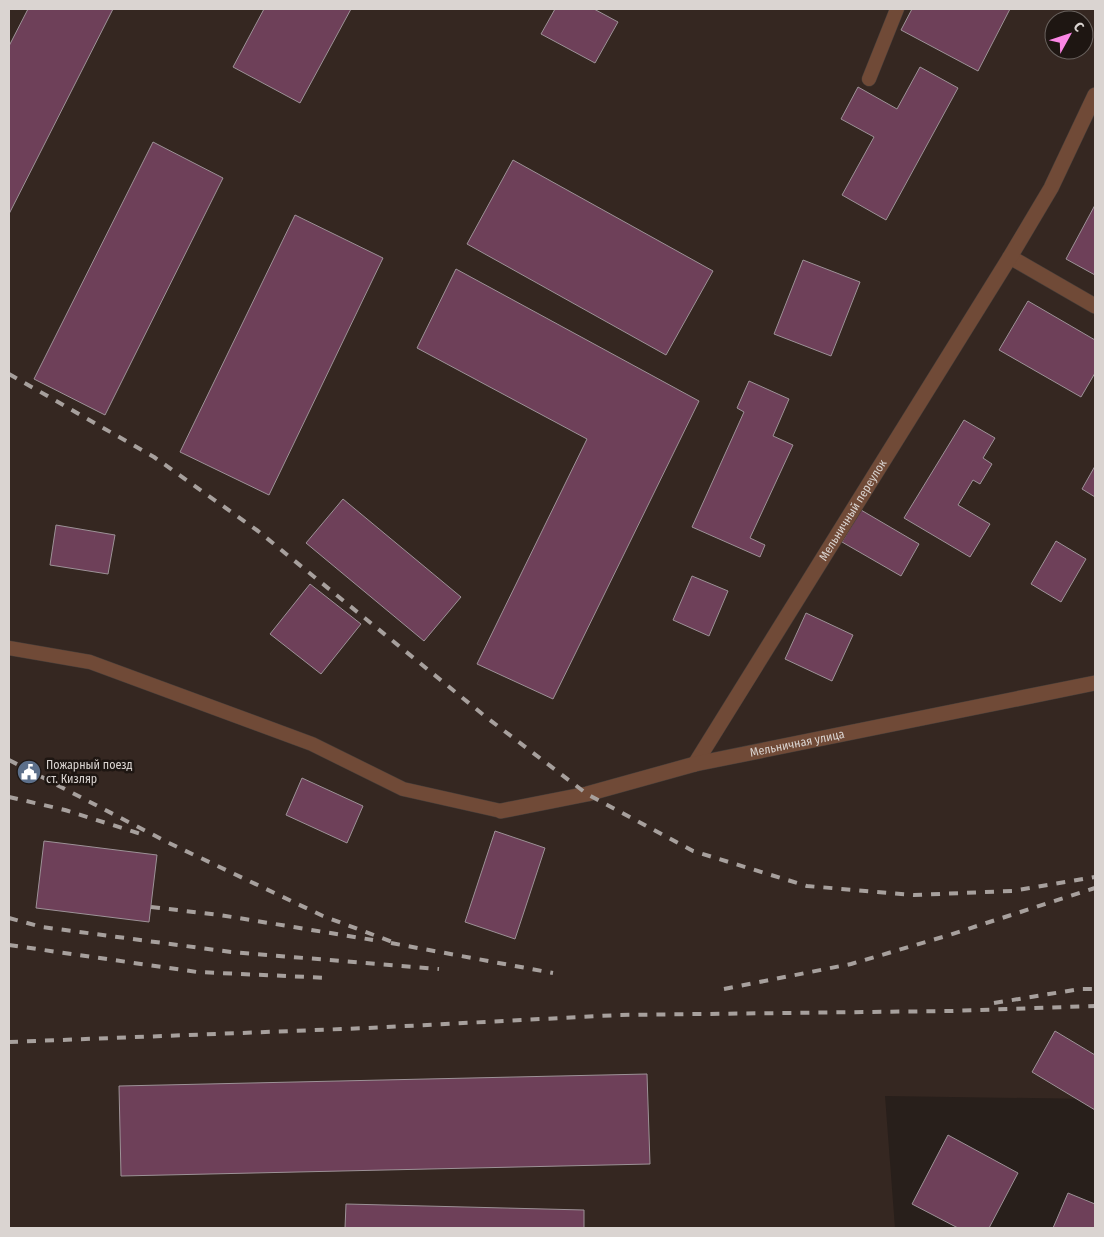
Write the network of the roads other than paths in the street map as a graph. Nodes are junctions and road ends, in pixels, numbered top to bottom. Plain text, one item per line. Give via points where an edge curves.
1 (897, 9) edge
2 (869, 79) dead end
3 (1095, 94) edge
4 (1010, 257) junction
5 (1095, 306) edge
6 (9, 648) edge
7 (1095, 683) edge
8 (695, 764) junction
9 (502, 811) joint

1 - 2 lane
3 - 4 street, Мельничный переулок via 1051,188
4 - 5 street
4 - 8 street, Мельничный переулок
6 - 9 lane via 90,662 312,744 404,789
7 - 8 street, Мельничная улица
8 - 9 street, Мельничная улица via 587,794

